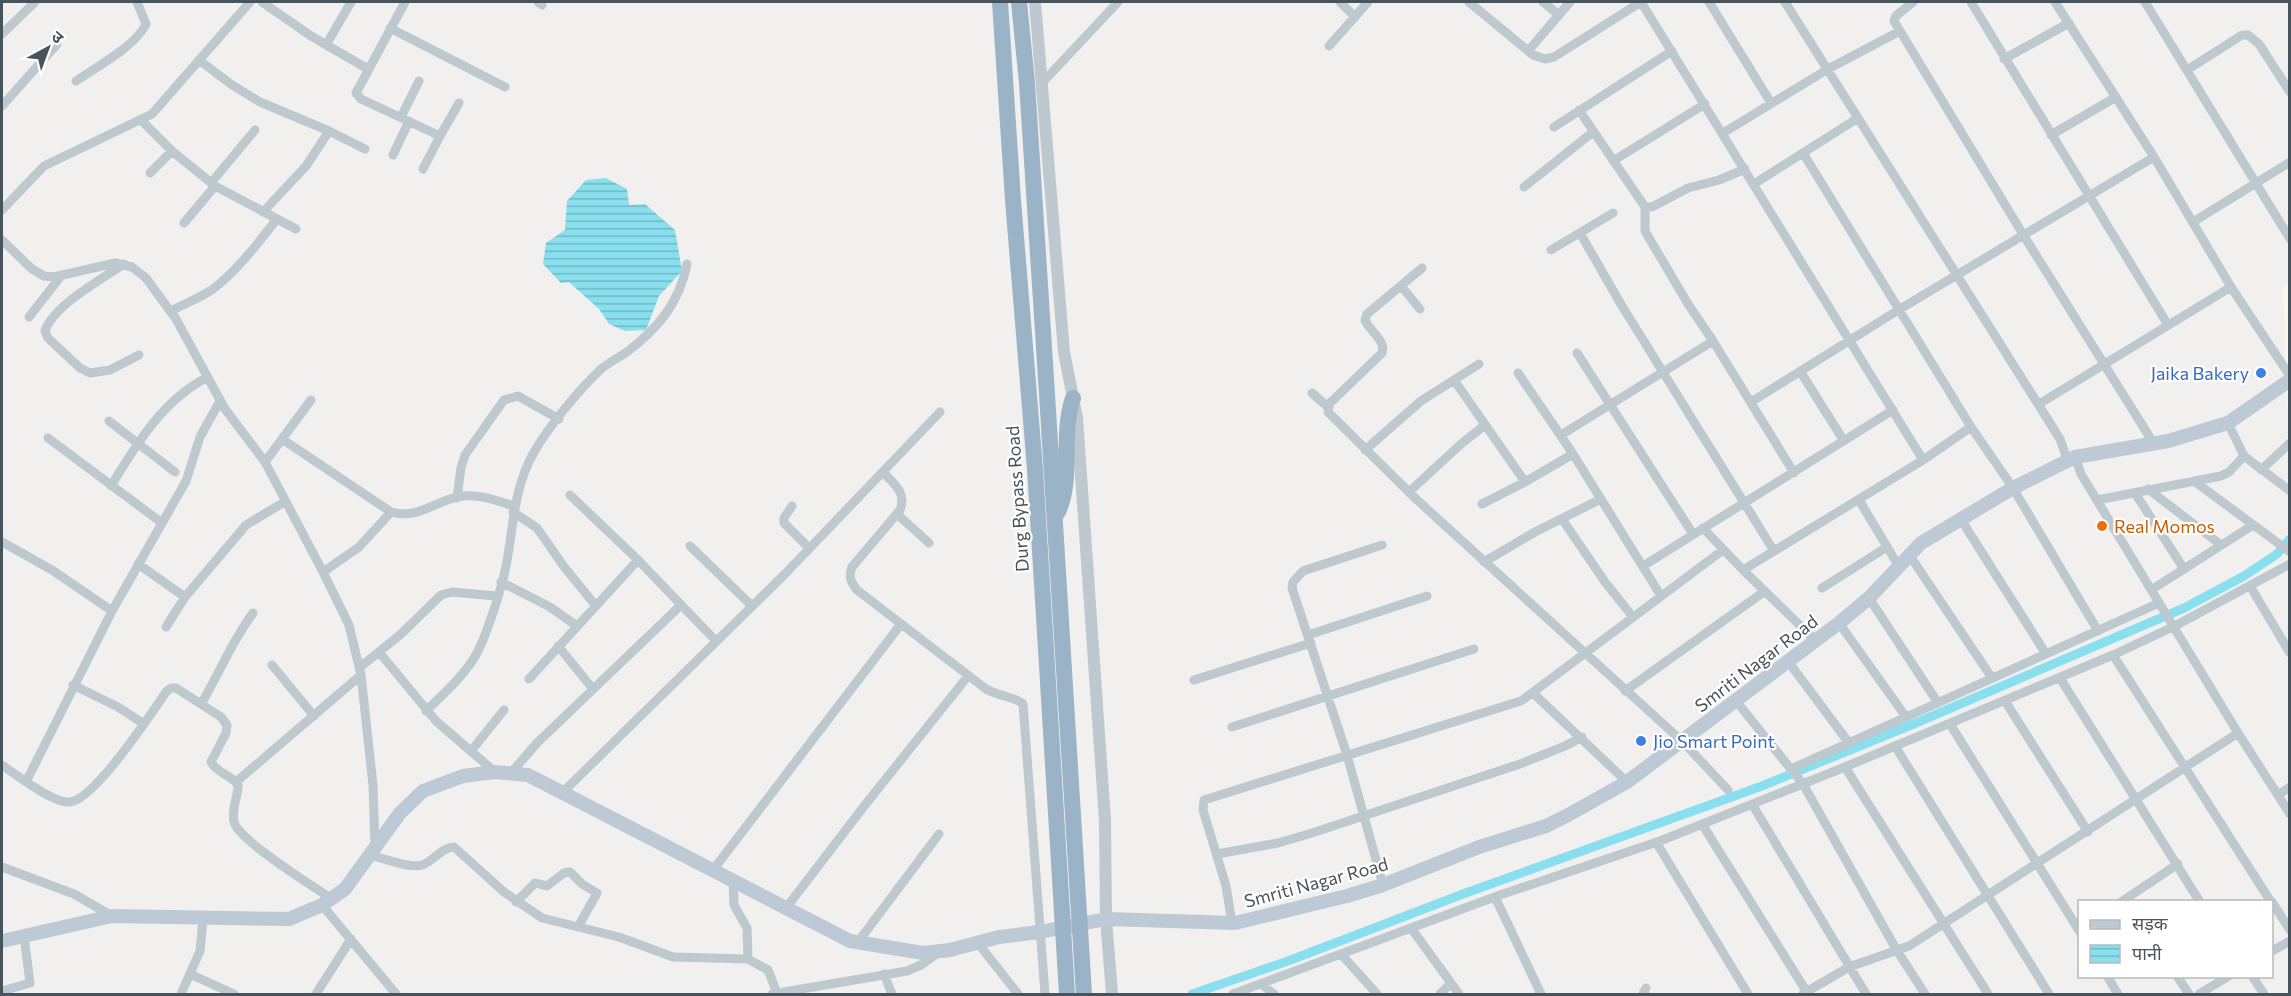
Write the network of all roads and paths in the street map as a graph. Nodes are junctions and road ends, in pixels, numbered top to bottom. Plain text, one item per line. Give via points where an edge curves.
1 (35, 2) edge
2 (137, 2) edge
3 (250, 2) edge
4 (262, 2) edge
5 (351, 2) edge
6 (405, 2) edge
7 (1000, 2) edge
8 (1019, 2) edge
9 (1035, 2) edge
10 (1118, 2) edge
11 (1340, 2) edge
12 (1368, 2) edge
13 (1469, 2) edge
14 (1543, 2) edge
15 (1570, 2) edge
16 (1641, 2) edge
17 (1709, 2) edge
18 (1785, 2) edge
19 (1913, 2) edge
20 (1971, 2) edge
21 (2055, 2) edge
22 (2145, 2) edge
23 (1559, 15) junction
24 (1355, 17) junction
25 (2069, 23) junction
26 (390, 28) junction
27 (1900, 32) junction
28 (2, 34) edge
29 (57, 44) dead end
30 (326, 45) junction
31 (1329, 46) dead end
32 (1528, 51) junction
33 (1672, 51) junction
34 (2004, 59) junction
35 (199, 60) junction
36 (368, 69) junction
37 (1828, 69) junction
38 (2187, 70) junction
39 (75, 81) dead end
40 (418, 81) dead end
41 (1043, 82) junction
42 (505, 87) dead end
43 (2289, 92) edge
44 (2116, 98) junction
45 (459, 103) dead end
46 (1705, 104) junction
47 (1771, 104) junction
48 (2, 106) edge
49 (1579, 110) junction
50 (1858, 118) junction
51 (405, 119) junction
52 (141, 120) junction
53 (1554, 127) dead end
54 (255, 130) dead end
55 (329, 131) junction
56 (1593, 132) junction
57 (1722, 133) junction
58 (2051, 135) junction
59 (440, 136) junction
60 (365, 149) dead end
61 (172, 151) junction
62 (1803, 153) junction
63 (393, 155) dead end
64 (2154, 157) junction
65 (1613, 161) junction
66 (2289, 162) edge
67 (423, 169) dead end
68 (1745, 169) junction
69 (150, 173) dead end
70 (2256, 183) junction
71 (213, 184) junction
72 (1754, 184) junction
73 (1524, 187) dead end
74 (2089, 196) junction
75 (1645, 207) junction
76 (2, 210) edge
77 (263, 212) junction
78 (1613, 213) dead end
79 (277, 219) junction
80 (2193, 222) junction
81 (184, 223) dead end
82 (296, 229) dead end
83 (1580, 232) junction
84 (2024, 236) junction
85 (2289, 239) edge
86 (2, 240) edge
87 (1551, 250) dead end
88 (124, 264) junction
89 (687, 264) dead end
90 (1422, 268) dead end
91 (61, 276) junction
92 (1959, 276) junction
93 (1401, 286) junction
94 (2231, 287) junction
95 (1420, 309) dead end
96 (1900, 309) junction
97 (171, 311) junction
98 (28, 318) dead end
99 (2168, 325) junction
100 (1850, 340) junction
101 (1713, 341) junction
102 (1577, 353) dead end
103 (139, 355) dead end
104 (1479, 364) dead end
105 (2104, 364) junction
106 (1800, 371) junction
107 (1664, 372) junction
108 (1518, 373) dead end
109 (207, 378) junction
110 (2289, 378) edge
111 (1454, 380) junction
112 (1312, 393) dead end
113 (1073, 398) junction
114 (311, 400) dead end
115 (220, 402) junction
116 (1750, 402) junction
117 (2038, 404) junction
118 (1610, 405) junction
119 (1328, 407) junction
120 (1893, 410) junction
121 (940, 412) dead end
122 (559, 419) junction
123 (109, 421) dead end
124 (2228, 423) junction
125 (1485, 425) junction
126 (1971, 427) junction
127 (1561, 435) junction
128 (48, 438) dead end
129 (282, 439) junction
130 (1844, 441) junction
131 (137, 443) junction
132 (2289, 443) edge
133 (2154, 444) junction
134 (1365, 450) junction
135 (1573, 454) junction
136 (2244, 456) junction
137 (2071, 458) junction
138 (1923, 460) junction
139 (265, 462) junction
140 (2261, 470) junction
141 (175, 471) dead end
142 (883, 472) junction
143 (1794, 473) junction
144 (2194, 481) junction
145 (1525, 482) junction
146 (111, 486) junction
147 (2013, 488) junction
148 (2148, 489) junction
149 (2289, 491) edge
150 (1409, 492) junction
151 (2135, 493) junction
152 (570, 495) dead end
153 (457, 498) junction
154 (1601, 499) junction
155 (1859, 500) junction
156 (2097, 500) junction
157 (286, 501) junction
158 (1744, 503) junction
159 (1482, 504) dead end
160 (792, 506) dead end
161 (514, 509) junction
162 (391, 512) junction
163 (897, 514) junction
164 (1960, 518) junction
165 (1562, 519) junction
166 (1055, 520) junction
167 (162, 523) junction
168 (2253, 525) junction
169 (1703, 528) junction
170 (1693, 534) junction
171 (2, 542) edge
172 (929, 543) dead end
173 (1382, 545) dead end
174 (2221, 545) junction
175 (690, 546) dead end
176 (1887, 547) junction
177 (809, 548) junction
178 (1723, 550) junction
179 (1774, 551) junction
180 (2289, 551) edge
181 (1908, 553) junction
182 (638, 560) junction
183 (1484, 562) junction
184 (138, 564) junction
185 (2289, 564) edge
186 (1898, 565) junction
187 (1643, 566) junction
188 (2184, 569) junction
189 (1743, 570) junction
190 (323, 572) junction
191 (501, 582) junction
192 (2250, 586) junction
193 (1822, 588) dead end
194 (2151, 590) junction
195 (1765, 591) junction
196 (496, 596) junction
197 (1427, 596) dead end
198 (1661, 596) junction
199 (185, 597) junction
200 (1869, 598) junction
201 (2159, 603) junction
202 (681, 605) junction
203 (596, 606) junction
204 (752, 606) junction
205 (112, 611) junction
206 (253, 613) dead end
207 (1633, 617) junction
208 (1839, 623) junction
209 (901, 624) junction
210 (577, 626) junction
211 (166, 627) dead end
212 (2173, 627) junction
213 (2097, 631) junction
214 (1309, 639) junction
215 (1815, 640) junction
216 (716, 641) junction
217 (558, 646) junction
218 (1474, 649) dead end
219 (379, 652) junction
220 (1584, 652) junction
221 (2289, 653) edge
222 (2046, 654) junction
223 (2113, 655) junction
224 (1787, 660) junction
225 (272, 665) dead end
226 (360, 672) junction
227 (968, 676) junction
228 (1992, 678) junction
229 (2060, 678) junction
230 (529, 679) dead end
231 (1194, 680) dead end
232 (73, 685) junction
233 (594, 689) junction
234 (1625, 691) junction
235 (1533, 693) junction
236 (1328, 695) junction
237 (1736, 701) junction
238 (2005, 701) junction
239 (1938, 703) junction
240 (201, 704) junction
241 (504, 710) dead end
242 (426, 711) junction
243 (314, 716) junction
244 (1906, 717) junction
245 (144, 724) junction
246 (1950, 724) junction
247 (1232, 727) dead end
248 (2238, 733) junction
249 (1582, 737) junction
250 (1683, 742) junction
251 (1849, 743) junction
252 (1895, 746) junction
253 (471, 751) junction
254 (1347, 755) junction
255 (2, 766) edge
256 (2185, 766) junction
257 (1845, 767) junction
258 (1791, 769) junction
259 (495, 772) junction
260 (512, 773) junction
261 (26, 782) junction
262 (236, 782) junction
263 (1627, 782) junction
264 (1803, 783) junction
265 (2289, 787) edge
266 (1728, 790) dead end
267 (562, 793) junction
268 (2278, 795) junction
269 (2136, 799) junction
270 (1752, 804) junction
271 (2289, 814) edge
272 (1365, 815) junction
273 (1702, 824) junction
274 (2088, 832) junction
275 (939, 834) dead end
276 (1656, 842) junction
277 (373, 852) junction
278 (1217, 854) junction
279 (2037, 864) junction
280 (2178, 864) junction
281 (2, 867) edge
282 (713, 870) junction
283 (733, 881) junction
284 (1383, 885) junction
285 (1989, 896) junction
286 (1495, 897) junction
287 (2126, 900) edge
288 (2199, 900) edge
289 (2270, 900) edge
290 (327, 902) junction
291 (516, 902) junction
292 (2273, 905) edge
293 (786, 908) junction
294 (1070, 915) junction
295 (112, 916) junction
296 (203, 919) junction
297 (1106, 919) junction
298 (1232, 923) junction
299 (1943, 924) junction
300 (578, 927) junction
301 (1411, 928) junction
302 (2078, 928) edge
303 (2289, 930) edge
304 (1040, 932) junction
305 (24, 936) junction
306 (351, 939) junction
307 (1072, 939) junction
308 (2, 941) edge
309 (2289, 941) edge
310 (858, 942) junction
311 (977, 942) junction
312 (1896, 949) junction
313 (2273, 950) edge
314 (941, 951) junction
315 (1341, 954) junction
316 (748, 959) junction
317 (1849, 967) junction
318 (190, 974) junction
319 (884, 974) junction
320 (2108, 978) edge
321 (2178, 978) edge
322 (2226, 978) edge
323 (2253, 978) edge
324 (1451, 983) junction
325 (1261, 984) junction
326 (2, 991) edge
327 (818, 991) edge
328 (181, 994) edge
329 (234, 994) edge
330 (316, 994) edge
331 (396, 994) edge
332 (774, 994) edge
333 (892, 994) edge
334 (1018, 994) edge
335 (1045, 994) edge
336 (1067, 994) edge
337 (1084, 994) edge
338 (1112, 994) edge
339 (1233, 994) edge
340 (1274, 994) edge
341 (1377, 994) edge
342 (1440, 994) edge
343 (1459, 994) edge
344 (1541, 994) edge
345 (1748, 994) edge
346 (1806, 994) edge
347 (1866, 994) edge
348 (1925, 994) edge
349 (1988, 994) edge
350 (2049, 994) edge
351 (2118, 994) edge
352 (2188, 994) edge
353 (2199, 994) edge
354 (2264, 994) edge

1 - 28 street
2 - 39 street via 146,24 143,32
3 - 35 street
4 - 30 street
5 - 30 street
6 - 26 street
7 - 294 highway, Durg Bypass Road
8 - 166 highway, Durg Bypass Road
9 - 41 street
10 - 41 street
11 - 24 street
12 - 24 street
13 - 32 street
14 - 23 street
15 - 23 street
16 - 32 street via 1554,57 1545,59
16 - 33 street
17 - 47 street
18 - 37 street
19 - 27 street via 1894,18
20 - 34 street
21 - 25 street
22 - 38 street
23 - 32 street
24 - 31 street
25 - 34 street
25 - 44 street
26 - 36 street
26 - 42 street
27 - 37 street
27 - 84 street
29 - 48 street
30 - 36 street
33 - 46 street
33 - 49 street
34 - 58 street
35 - 52 street via 161,105
35 - 55 street via 246,95
36 - 51 street via 356,91 358,97
37 - 47 street
37 - 50 street
38 - 43 street via 2248,34 2259,44
38 - 70 street
40 - 51 street
41 - 113 street via 1064,352
44 - 58 street
44 - 64 street
45 - 59 street
46 - 57 street
46 - 65 street
47 - 57 street
49 - 53 street
49 - 56 street
50 - 62 street
50 - 92 street
51 - 59 street
51 - 63 street
52 - 61 street
52 - 76 street via 44,166
54 - 71 street
55 - 60 street
55 - 77 street via 306,166
56 - 65 street
56 - 73 street
57 - 68 street
58 - 74 street
59 - 67 street
61 - 69 street
61 - 71 street
62 - 72 street
62 - 96 street
64 - 74 street
64 - 80 street
65 - 75 street
66 - 70 street
68 - 72 street
68 - 75 street
70 - 80 street
70 - 85 street
71 - 77 street
71 - 81 street
72 - 100 street
74 - 84 street
74 - 99 street
75 - 101 street via 1645,231
77 - 79 street
78 - 83 street
79 - 82 street
79 - 97 street via 225,279 211,291
80 - 94 street
83 - 87 street
83 - 107 street
84 - 92 street
84 - 105 street
86 - 91 street via 32,269 44,276
88 - 91 street
88 - 97 street via 146,278
88 - 103 street via 67,304 45,331 90,374 110,370
89 - 122 street via 677,300 659,322 644,339 589,381
90 - 93 street
91 - 98 street
92 - 96 street
92 - 117 street
93 - 95 street
93 - 119 street via 1374,307 1365,321 1382,343 1382,353
94 - 99 street
94 - 110 street
96 - 100 street
96 - 126 street
97 - 109 street
99 - 105 street
100 - 106 street
100 - 120 street
101 - 107 street
101 - 116 street
102 - 118 street
104 - 111 street
105 - 117 street
105 - 133 street
106 - 116 street
106 - 130 street
107 - 118 street
107 - 158 street
108 - 127 street
109 - 115 street
109 - 131 street via 177,398
110 - 124 main road, Smriti Nagar Road
111 - 125 street
111 - 134 street via 1421,401
112 - 119 street
113 - 166 highway via 1066,428 1066,482
113 - 297 street via 1105,808
114 - 129 street
115 - 139 street
115 - 167 street via 200,437 186,480
116 - 143 street
117 - 137 street
118 - 127 street
118 - 170 street
119 - 134 street via 1331,417
120 - 130 street
120 - 138 street
121 - 142 street
122 - 153 street via 518,396 504,400 465,455
122 - 161 street via 525,471
123 - 131 street
124 - 133 main road, Smriti Nagar Road
124 - 136 street
125 - 145 street
125 - 150 street
126 - 138 street
126 - 147 street
127 - 135 street
128 - 146 street
129 - 139 street
129 - 162 street
130 - 143 street
131 - 141 street
131 - 146 street
132 - 140 street
133 - 137 main road, Smriti Nagar Road
134 - 150 street
135 - 145 street
135 - 154 street
136 - 140 street
136 - 144 street via 2229,472
137 - 147 main road, Smriti Nagar Road
137 - 156 street
138 - 155 street
139 - 157 street
140 - 149 street
142 - 163 street via 903,496
142 - 177 street
143 - 158 street
144 - 148 street
144 - 168 street
145 - 159 street
146 - 167 street
147 - 164 main road, Smriti Nagar Road
147 - 213 street
148 - 151 street
148 - 174 street
150 - 183 street
151 - 156 street
151 - 188 street
152 - 182 street
153 - 161 street via 478,497
153 - 162 street via 415,513
154 - 165 street
154 - 187 street
155 - 176 street
155 - 179 street
156 - 194 street
157 - 190 street
157 - 199 street via 246,525
158 - 169 street
158 - 179 street
160 - 177 street via 783,518 784,523
161 - 191 street
161 - 203 street via 537,528
162 - 190 street via 359,547
163 - 172 street
163 - 209 street via 849,574 856,590
164 - 181 main road, Smriti Nagar Road
164 - 222 street
165 - 183 street
165 - 207 street
166 - 294 highway, Durg Bypass Road
167 - 184 street
168 - 174 street
168 - 180 street
169 - 170 street
169 - 178 street
170 - 187 street
171 - 205 street
173 - 214 street via 1298,575 1293,588
174 - 188 street
175 - 204 street
176 - 186 street
176 - 193 street
177 - 204 street
178 - 189 street
178 - 198 street
179 - 189 street
181 - 186 main road, Smriti Nagar Road
181 - 228 street
182 - 202 street
182 - 203 street
183 - 220 street
184 - 199 street
184 - 205 street
185 - 192 street
186 - 200 main road, Smriti Nagar Road
187 - 198 street
188 - 194 street
189 - 195 street
190 - 226 street via 349,625
191 - 196 street
191 - 210 street
192 - 212 street
192 - 221 street
194 - 201 street
195 - 215 street
195 - 234 street
196 - 219 street via 452,592 441,595
196 - 242 street via 477,652
197 - 214 street
198 - 207 street
199 - 211 street
200 - 208 main road, Smriti Nagar Road
200 - 239 street
201 - 212 street
201 - 213 street
202 - 216 street
202 - 233 street
203 - 210 street
204 - 216 street
205 - 232 street
206 - 240 street
207 - 220 street
208 - 215 main road, Smriti Nagar Road
208 - 244 street
209 - 227 street
209 - 282 street
210 - 217 street
212 - 223 street
212 - 248 street
213 - 222 street
214 - 231 street
214 - 236 street
215 - 224 main road, Smriti Nagar Road
216 - 267 street
217 - 230 street
217 - 233 street
218 - 236 street
219 - 226 street
219 - 242 street
220 - 234 street
220 - 235 street
222 - 228 street
223 - 229 street
223 - 256 street
224 - 237 main road, Smriti Nagar Road
224 - 251 street
225 - 243 street
226 - 243 street
226 - 277 street via 373,785
227 - 293 street
227 - 304 street via 995,694 1020,701 1024,711
228 - 239 street
229 - 238 street
229 - 269 street
232 - 245 street
232 - 261 street
233 - 260 street via 537,743
234 - 250 street
235 - 249 street
235 - 254 street via 1511,705
236 - 247 street
236 - 254 street
237 - 250 main road, Smriti Nagar Road
237 - 258 street
238 - 246 street
238 - 274 street
239 - 244 street
240 - 245 street via 171,688
240 - 262 street via 227,725 211,762
241 - 253 street
242 - 253 street
243 - 262 street
244 - 251 street
245 - 261 street via 126,752 72,802
246 - 252 street
246 - 279 street
248 - 256 street
248 - 268 street
249 - 263 street
249 - 272 street via 1520,764
250 - 263 main road, Smriti Nagar Road
250 - 266 street
251 - 258 street
252 - 257 street
252 - 285 street
253 - 259 street
254 - 272 street
254 - 278 street via 1204,800 1203,810
255 - 261 street
256 - 269 street
256 - 289 street
257 - 264 street
257 - 299 street
258 - 264 street
259 - 260 main road, Smriti Nagar Road
259 - 277 main road, Smriti Nagar Road via 463,776 423,791 400,813
260 - 267 main road, Smriti Nagar Road via 528,775
262 - 290 street via 233,814 237,829
263 - 284 main road, Smriti Nagar Road via 1546,826 1479,846
264 - 270 street
264 - 312 street
265 - 268 street
267 - 282 main road, Smriti Nagar Road
268 - 271 street
269 - 274 street
269 - 280 street
270 - 273 street
270 - 317 street
272 - 278 street via 1278,843
272 - 284 street
273 - 276 street
273 - 346 street
274 - 279 street
275 - 310 street
276 - 286 street
276 - 345 street
277 - 290 main road, Smriti Nagar Road via 345,890
277 - 291 street via 418,866 454,846
278 - 298 street
279 - 285 street
279 - 302 street
280 - 287 street
280 - 288 street
281 - 295 street via 74,894
282 - 283 main road, Smriti Nagar Road
283 - 293 main road, Smriti Nagar Road
283 - 316 street via 734,905 749,934
284 - 298 main road, Smriti Nagar Road
285 - 299 street
285 - 350 street
286 - 301 street
286 - 344 street
290 - 296 main road via 289,919
290 - 306 street
291 - 300 street via 542,918
291 - 300 street via 535,884 547,886 570,872 597,893
292 - 303 street
293 - 310 main road, Smriti Nagar Road
294 - 307 highway, Durg Bypass Road
295 - 296 main road
295 - 305 main road
296 - 318 street via 200,951
297 - 298 main road, Smriti Nagar Road
297 - 304 main road, Smriti Nagar Road
297 - 338 street
299 - 312 street via 1909,946
299 - 349 street
300 - 316 street via 673,957
301 - 315 street
301 - 324 street
304 - 311 main road, Smriti Nagar Road
304 - 335 street
305 - 308 main road
305 - 326 street via 30,983
306 - 330 street
306 - 331 street
307 - 336 highway, Durg Bypass Road
307 - 337 highway, Durg Bypass Road
309 - 313 street
310 - 314 main road, Smriti Nagar Road via 923,953
311 - 314 main road, Smriti Nagar Road
311 - 334 street
312 - 317 street
312 - 348 street
314 - 319 street via 914,969
315 - 325 street
315 - 341 street
316 - 332 street via 768,970
317 - 346 street
317 - 347 street
318 - 328 street
318 - 329 street
319 - 327 street
319 - 333 street
320 - 351 street
321 - 352 street
322 - 353 street
323 - 354 street
324 - 342 street
324 - 343 street
325 - 339 street
325 - 340 street
327 - 332 street

